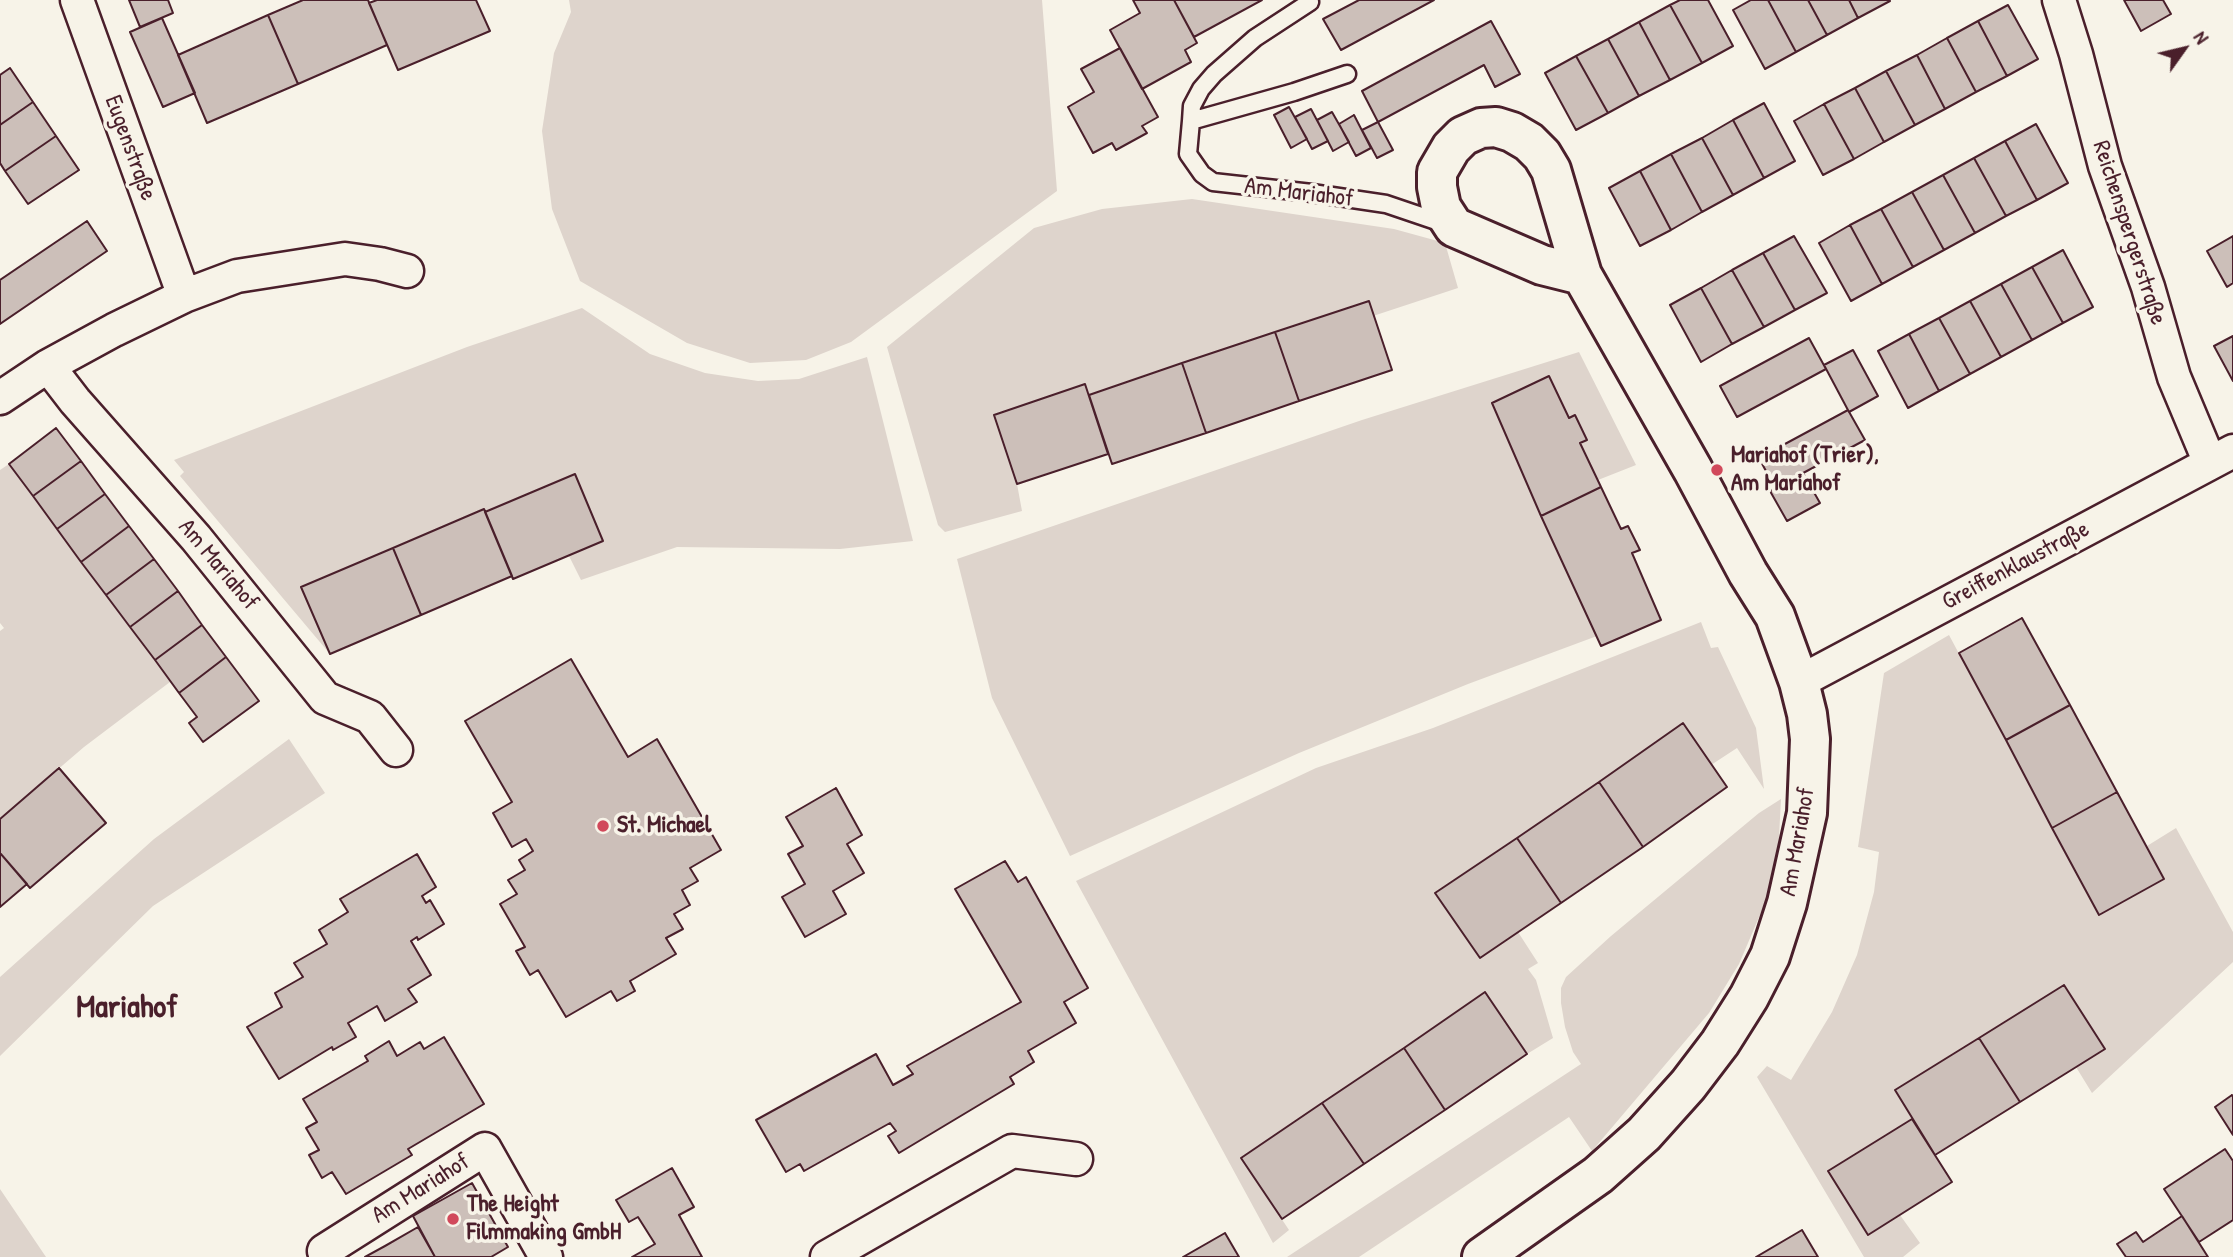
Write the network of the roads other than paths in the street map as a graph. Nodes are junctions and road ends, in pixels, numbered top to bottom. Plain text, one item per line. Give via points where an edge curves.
1 (77, 0) edge
2 (2059, 0) edge
3 (1310, 2) dead end
4 (1347, 74) dead end
5 (1191, 121) junction
6 (1454, 227) junction
7 (407, 271) dead end
8 (1581, 275) junction
9 (184, 296) junction
10 (48, 366) junction
11 (0, 398) edge
12 (2221, 457) edge
13 (1799, 682) junction
14 (396, 750) dead end
15 (1076, 1159) dead end
16 (324, 1251) dead end
17 (546, 1257) edge
18 (827, 1257) edge
19 (1482, 1257) edge

1 - 9 street, Eugenstraße
2 - 12 street, Reichenspergerstraße via 2105,166 2174,377
3 - 5 lane, Am Mariahof via 1255,38 1214,74 1192,106
4 - 5 lane
5 - 6 lane, Am Mariahof via 1188,154 1213,182 1386,204
6 - 8 street, Am Mariahof via 1542,265
6 - 8 street, Am Mariahof via 1441,207 1437,187 1442,160 1463,136 1481,128 1512,132 1529,142 1551,170
7 - 9 street via 345,259 237,276
8 - 13 street, Am Mariahof via 1775,616
9 - 10 street
10 - 11 street
10 - 14 street, Am Mariahof via 325,698 370,717
12 - 13 street, Greiffenklaustraße
13 - 19 street, Am Mariahof via 1810,740 1807,813 1784,913 1770,956 1749,997 1720,1043 1644,1135 1598,1175
15 - 18 street via 1012,1151
16 - 17 street, Am Mariahof via 485,1149

